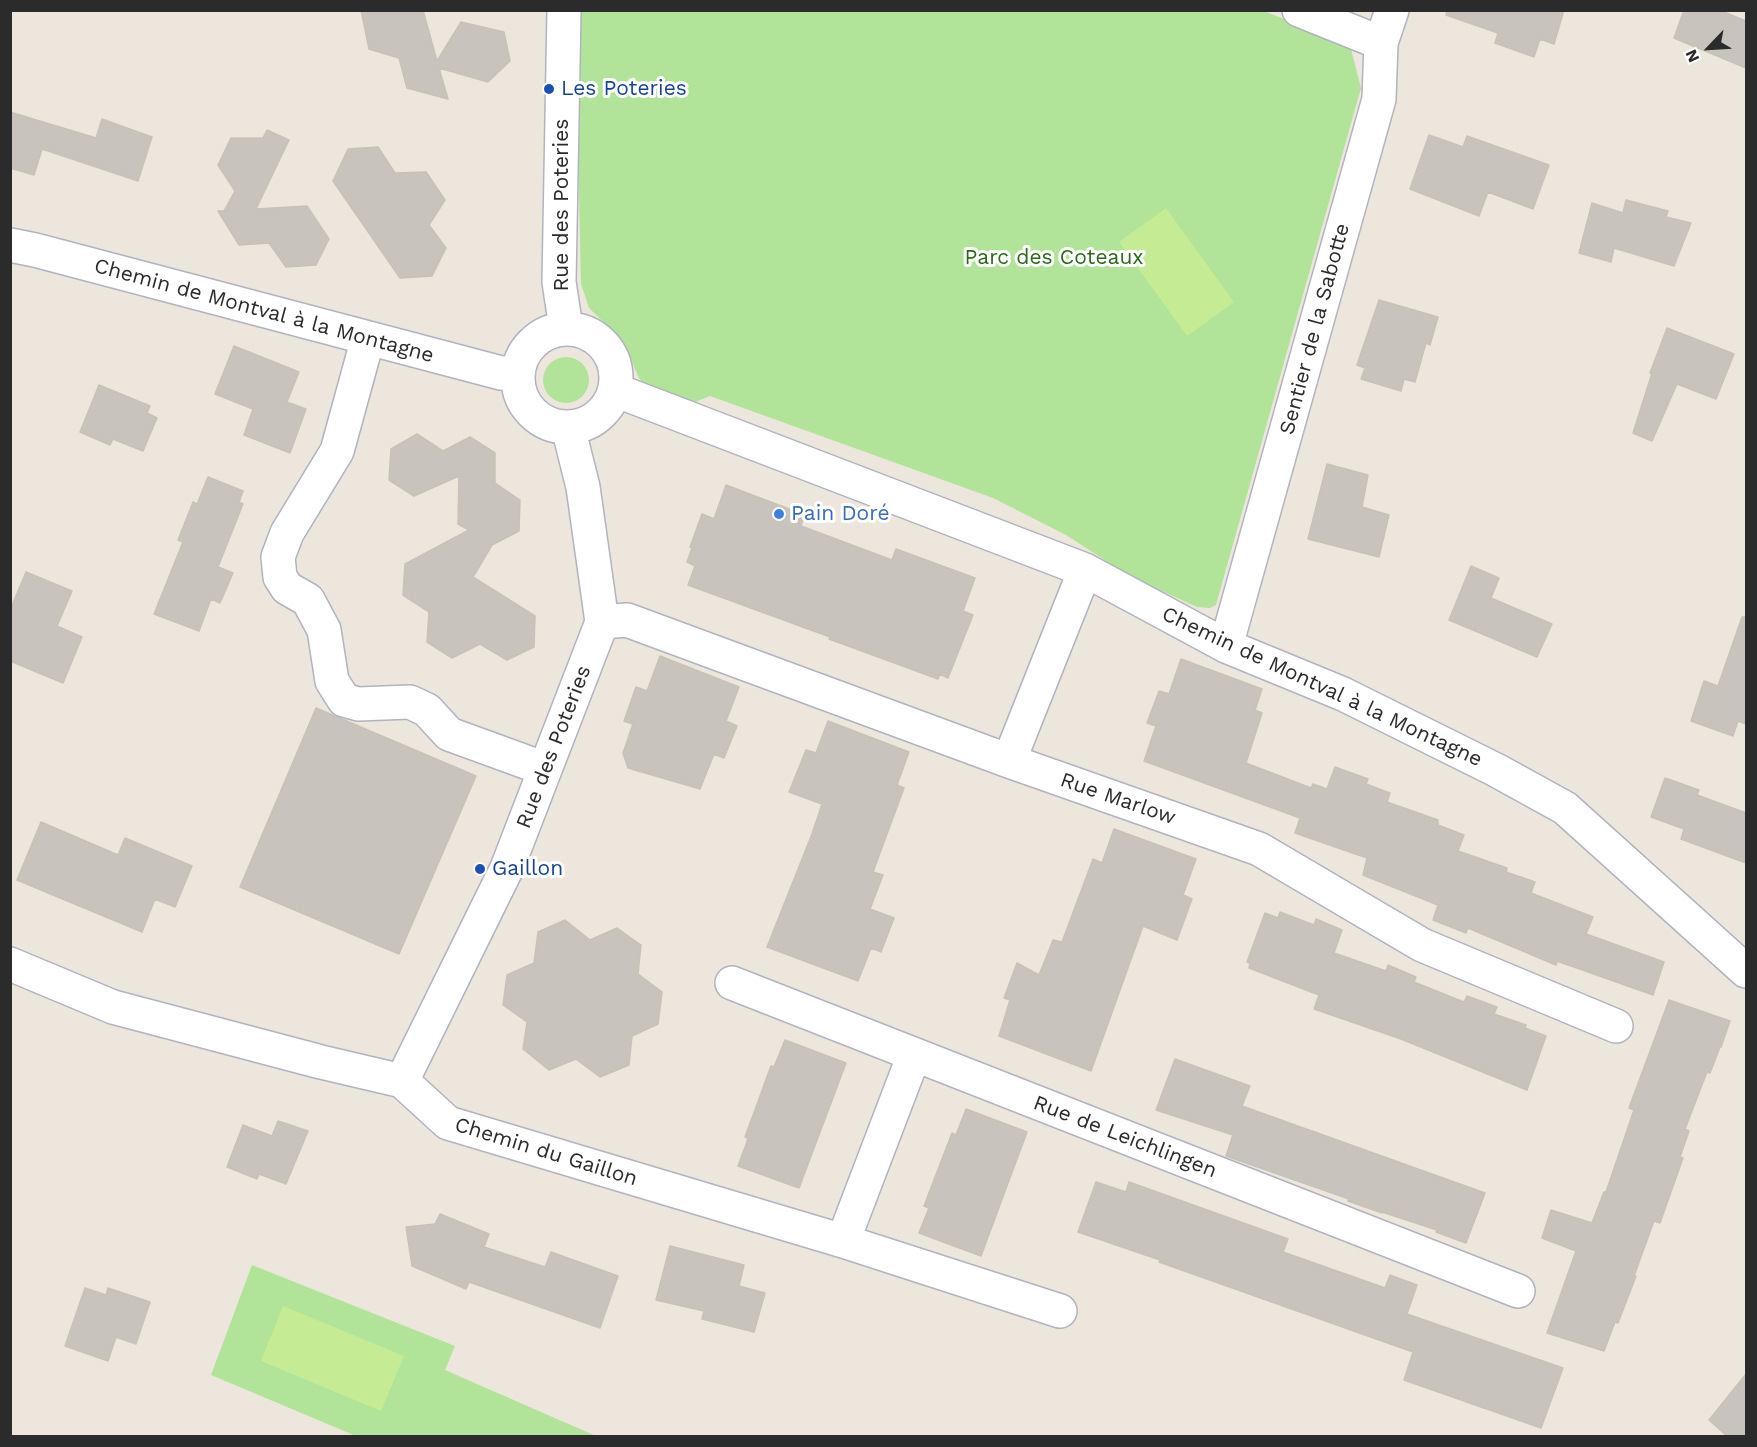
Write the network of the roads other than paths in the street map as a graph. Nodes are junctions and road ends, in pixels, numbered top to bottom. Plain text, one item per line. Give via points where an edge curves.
1 (564, 10) edge
2 (1299, 10) edge
3 (1392, 10) edge
4 (1381, 43) junction
5 (10, 245) edge
6 (566, 328) junction
7 (368, 338) junction
8 (518, 373) junction
9 (615, 390) junction
10 (568, 428) junction
11 (1085, 570) junction
12 (602, 622) junction
13 (1226, 646) junction
14 (1009, 761) junction
15 (545, 769) junction
16 (10, 964) edge
17 (1746, 971) edge
18 (732, 983) dead end
19 (1616, 1026) dead end
20 (914, 1054) junction
21 (402, 1081) junction
22 (843, 1241) junction
23 (1518, 1291) dead end
24 (1060, 1311) dead end

1 - 6 street, Rue des Poteries via 559,282
2 - 4 street
3 - 4 street, Sentier de la Sabotte
4 - 13 street, Sentier de la Sabotte via 1378,99
5 - 7 street, Chemin de Montval à la Montagne
6 - 8 street via 539,337 529,347
6 - 9 street via 588,333 606,347 617,375
7 - 8 street, Chemin de Montval à la Montagne via 501,373
7 - 15 street via 337,451 287,533 278,557 280,577 287,588 308,600 324,630 332,681 344,700 358,704 410,702 427,710 449,734
8 - 10 street via 525,405 537,417
9 - 10 street via 598,417
9 - 11 street, Chemin de Montval à la Montagne
10 - 12 street, Rue des Poteries via 583,487
11 - 13 street, Chemin de Montval à la Montagne
11 - 14 street
12 - 14 street, Rue Marlow via 627,620
12 - 15 street, Rue des Poteries
13 - 17 street, Chemin de Montval à la Montagne via 1343,694 1565,808
14 - 19 street, Rue Marlow via 1259,849 1422,945
15 - 21 street, Rue des Poteries via 507,868
16 - 21 street, Chemin du Gaillon via 113,1007
18 - 20 street, Rue de Leichlingen
20 - 22 street
20 - 23 street, Rue de Leichlingen
21 - 22 street, Chemin du Gaillon via 448,1123
22 - 24 street, Chemin du Gaillon

